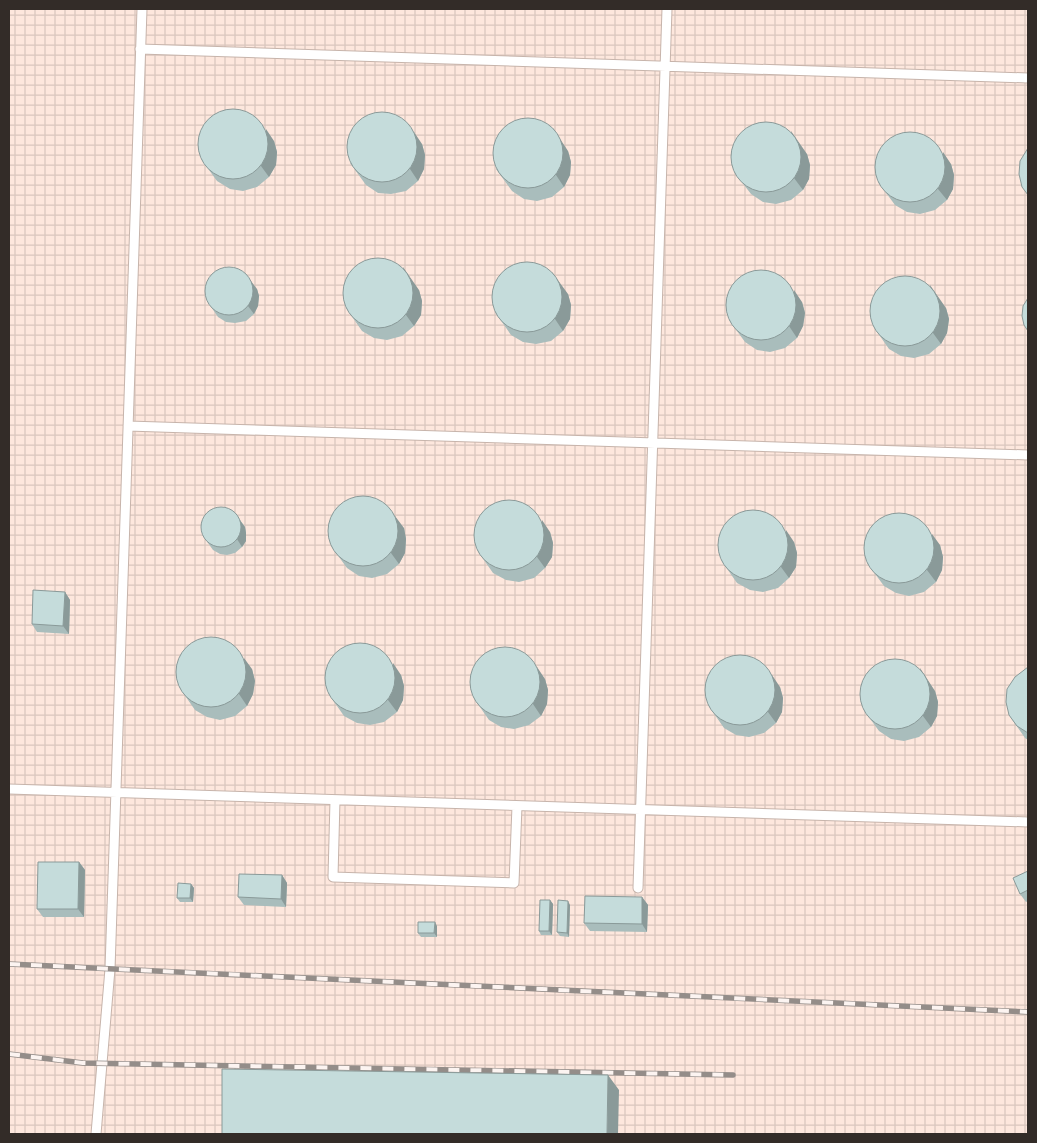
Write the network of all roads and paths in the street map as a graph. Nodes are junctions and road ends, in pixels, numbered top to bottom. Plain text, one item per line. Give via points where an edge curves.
1 (142, 9) edge
2 (667, 9) edge
3 (140, 49) junction
4 (665, 66) junction
5 (1028, 78) edge
6 (128, 426) junction
7 (653, 443) junction
8 (1028, 455) edge
9 (9, 789) edge
10 (116, 792) junction
11 (335, 800) junction
12 (517, 806) junction
13 (641, 809) junction
14 (1028, 822) edge
15 (638, 888) dead end
16 (96, 1134) edge

1 - 3 lane
2 - 4 lane
3 - 4 lane
3 - 6 lane
4 - 5 lane
4 - 7 lane
6 - 7 lane
6 - 10 lane
7 - 8 lane
7 - 13 lane
9 - 10 lane
10 - 11 lane
10 - 16 lane via 110,969
11 - 12 lane
11 - 12 lane via 333,877 514,883
12 - 13 lane
13 - 14 lane
13 - 15 lane

